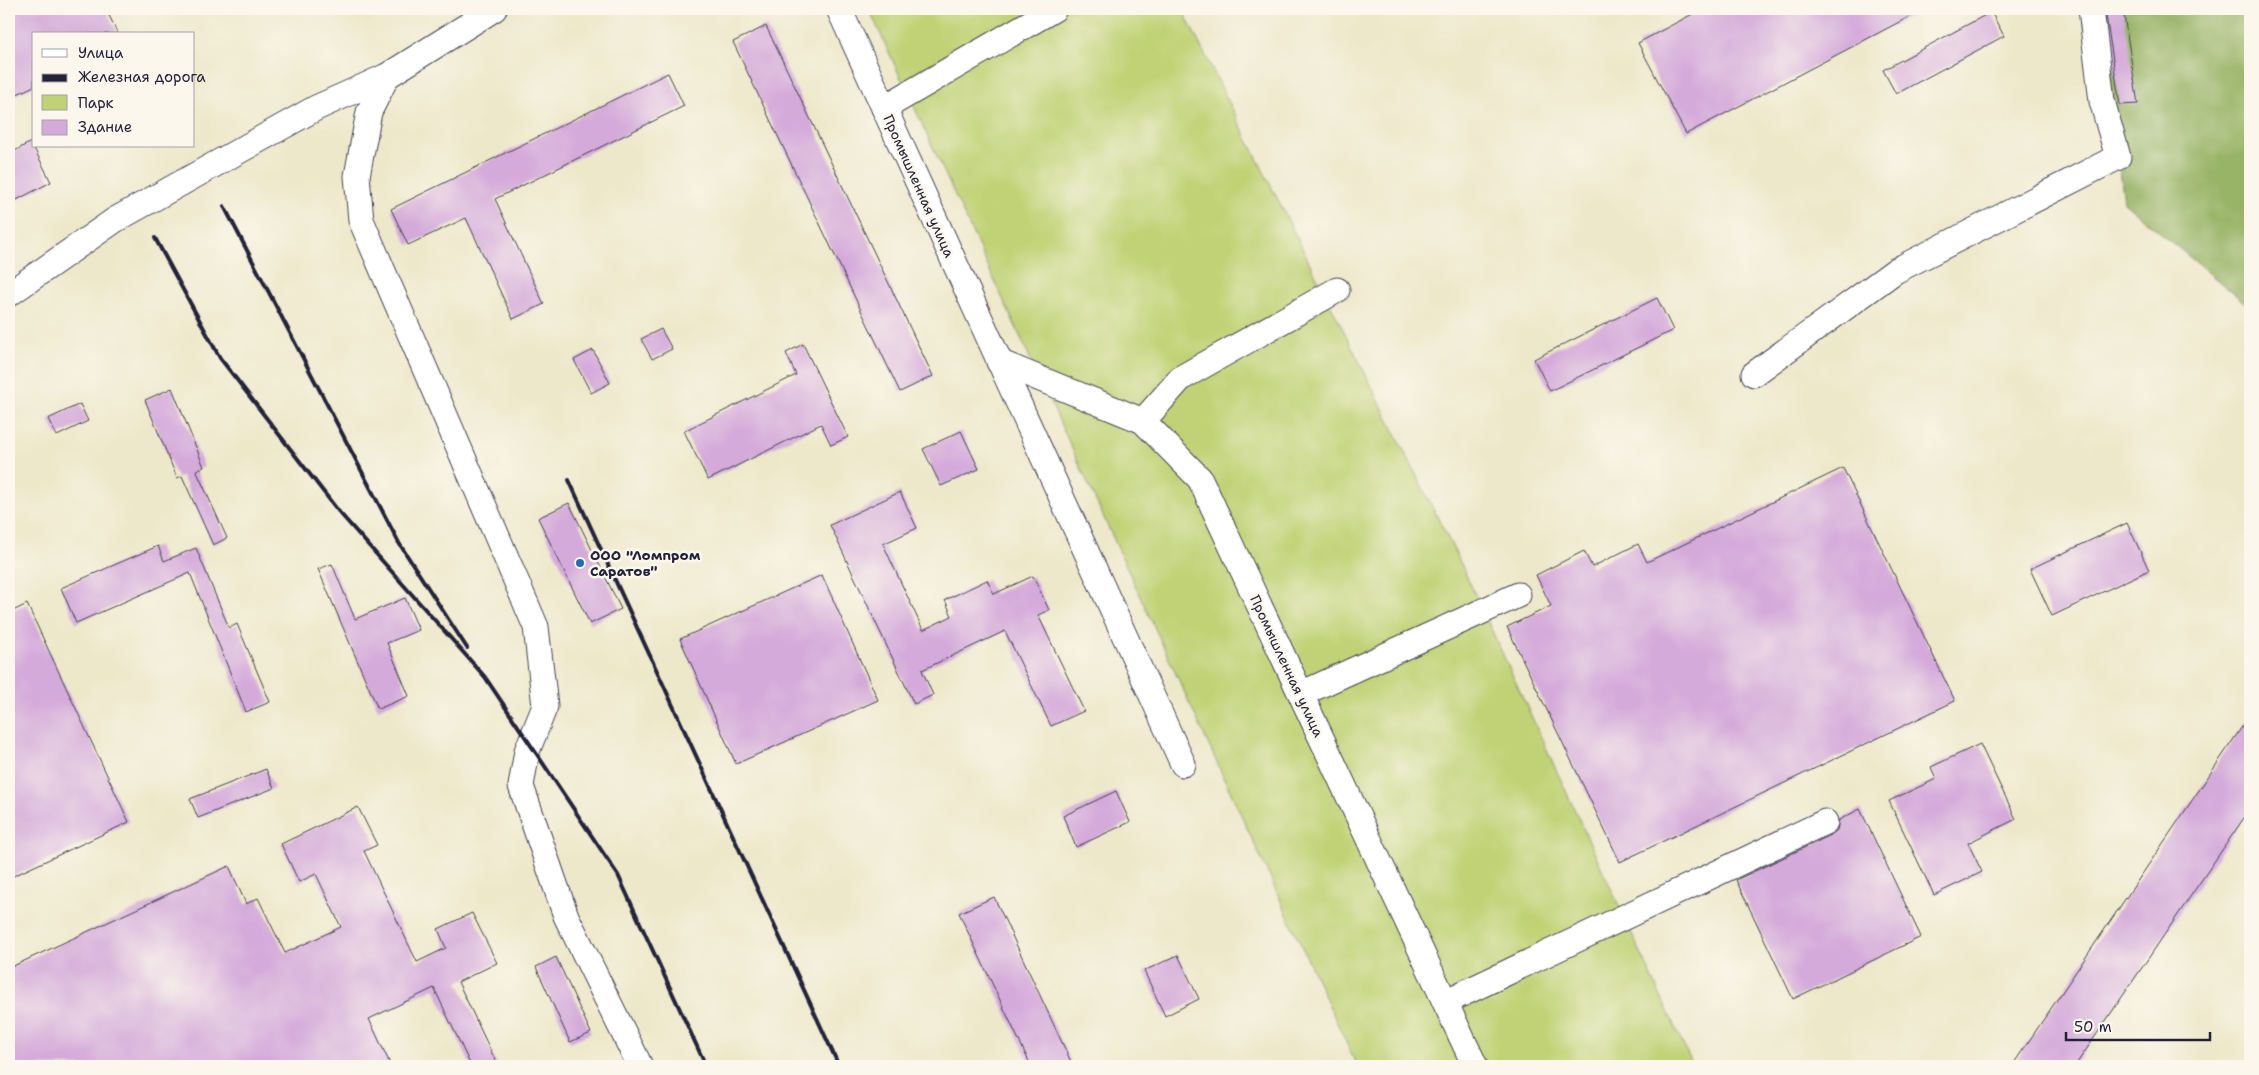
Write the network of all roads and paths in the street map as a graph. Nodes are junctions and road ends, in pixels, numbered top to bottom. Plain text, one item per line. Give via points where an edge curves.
1 (494, 9) edge
2 (839, 9) edge
3 (1054, 9) edge
4 (2091, 9) edge
5 (387, 76) junction
6 (884, 108) junction
7 (1336, 290) dead end
8 (9, 294) edge
9 (999, 362) junction
10 (1754, 374) dead end
11 (1143, 422) junction
12 (1518, 595) dead end
13 (1301, 694) junction
14 (1184, 764) dead end
15 (1825, 822) dead end
16 (1445, 1002) junction
17 (640, 1066) edge
18 (1475, 1066) edge

1 - 5 street
2 - 6 street, Промышленная улица
3 - 6 street
4 - 10 street via 2102,101 2118,156 1895,271
5 - 8 street via 316,108 115,220
5 - 17 street via 369,112 357,176 361,220 536,627 545,706 527,750 521,786 566,916
6 - 9 street, Промышленная улица
7 - 11 street via 1182,378
9 - 11 street, Промышленная улица
9 - 14 street, Промышленная улица
11 - 13 street, Промышленная улица via 1200,479
12 - 13 street
13 - 16 street, Промышленная улица
15 - 16 street
16 - 18 street, Промышленная улица

